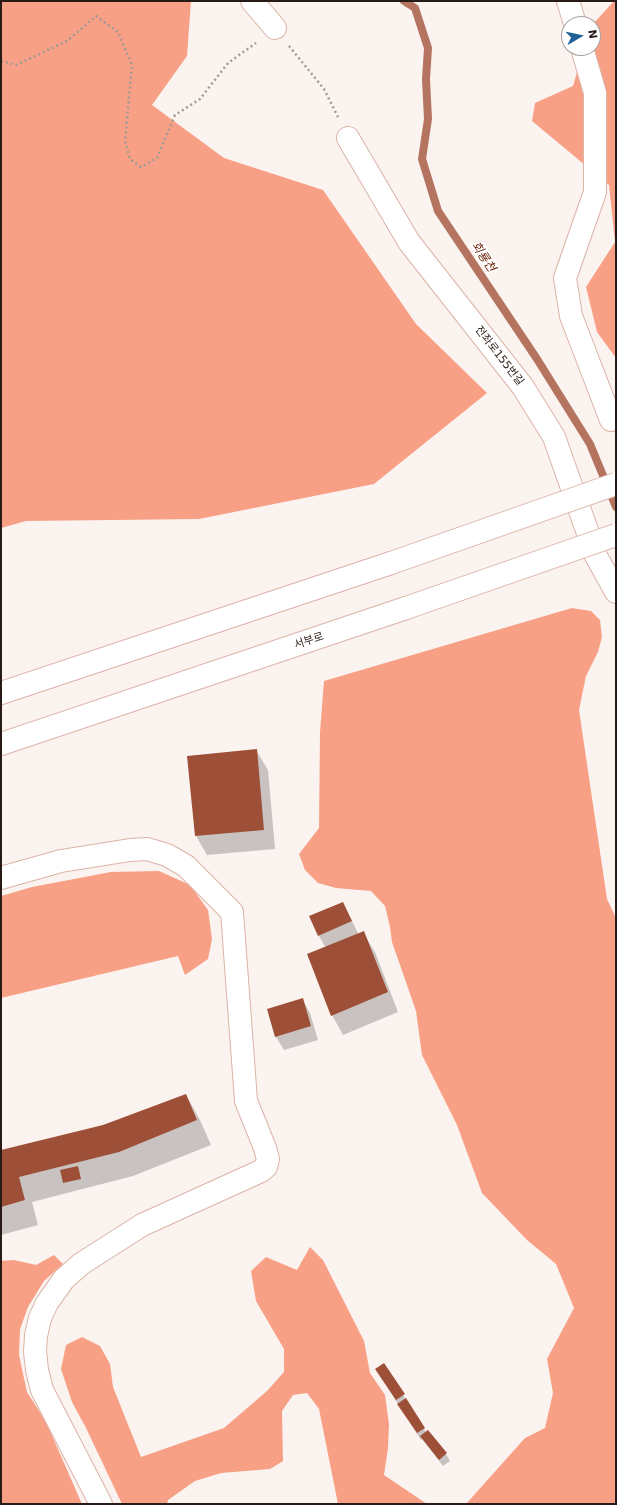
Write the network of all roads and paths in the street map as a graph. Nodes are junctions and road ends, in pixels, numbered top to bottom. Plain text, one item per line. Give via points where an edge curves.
1 (252, 1) edge
2 (568, 1) edge
3 (573, 16) edge
4 (275, 28) junction
5 (584, 56) edge
6 (1, 61) edge
7 (348, 138) joint
8 (611, 420) dead end
9 (616, 484) edge
10 (616, 535) edge
11 (616, 592) edge
12 (1, 693) edge
13 (1, 744) edge
14 (1, 878) edge
15 (101, 1504) edge

1 - 4 main road
2 - 3 main road
4 - 6 path via 228,63 200,98 175,115 157,158 141,167 130,159 125,141 132,65 118,32 96,16 67,41 16,65
4 - 7 path via 324,89
5 - 8 main road via 595,93 595,192 566,278 571,316
7 - 11 main road, 전좌로155번길 via 409,242 523,387 554,437 596,556
9 - 12 main road, bridge via 391,563
10 - 13 main road, 서부로, bridge
14 - 15 main road via 60,861 147,849 167,855 186,866 232,912 246,1101 265,1148 268,1159 266,1167 142,1225 81,1264 64,1279 50,1300 40,1318 36,1336 34,1351 42,1390

